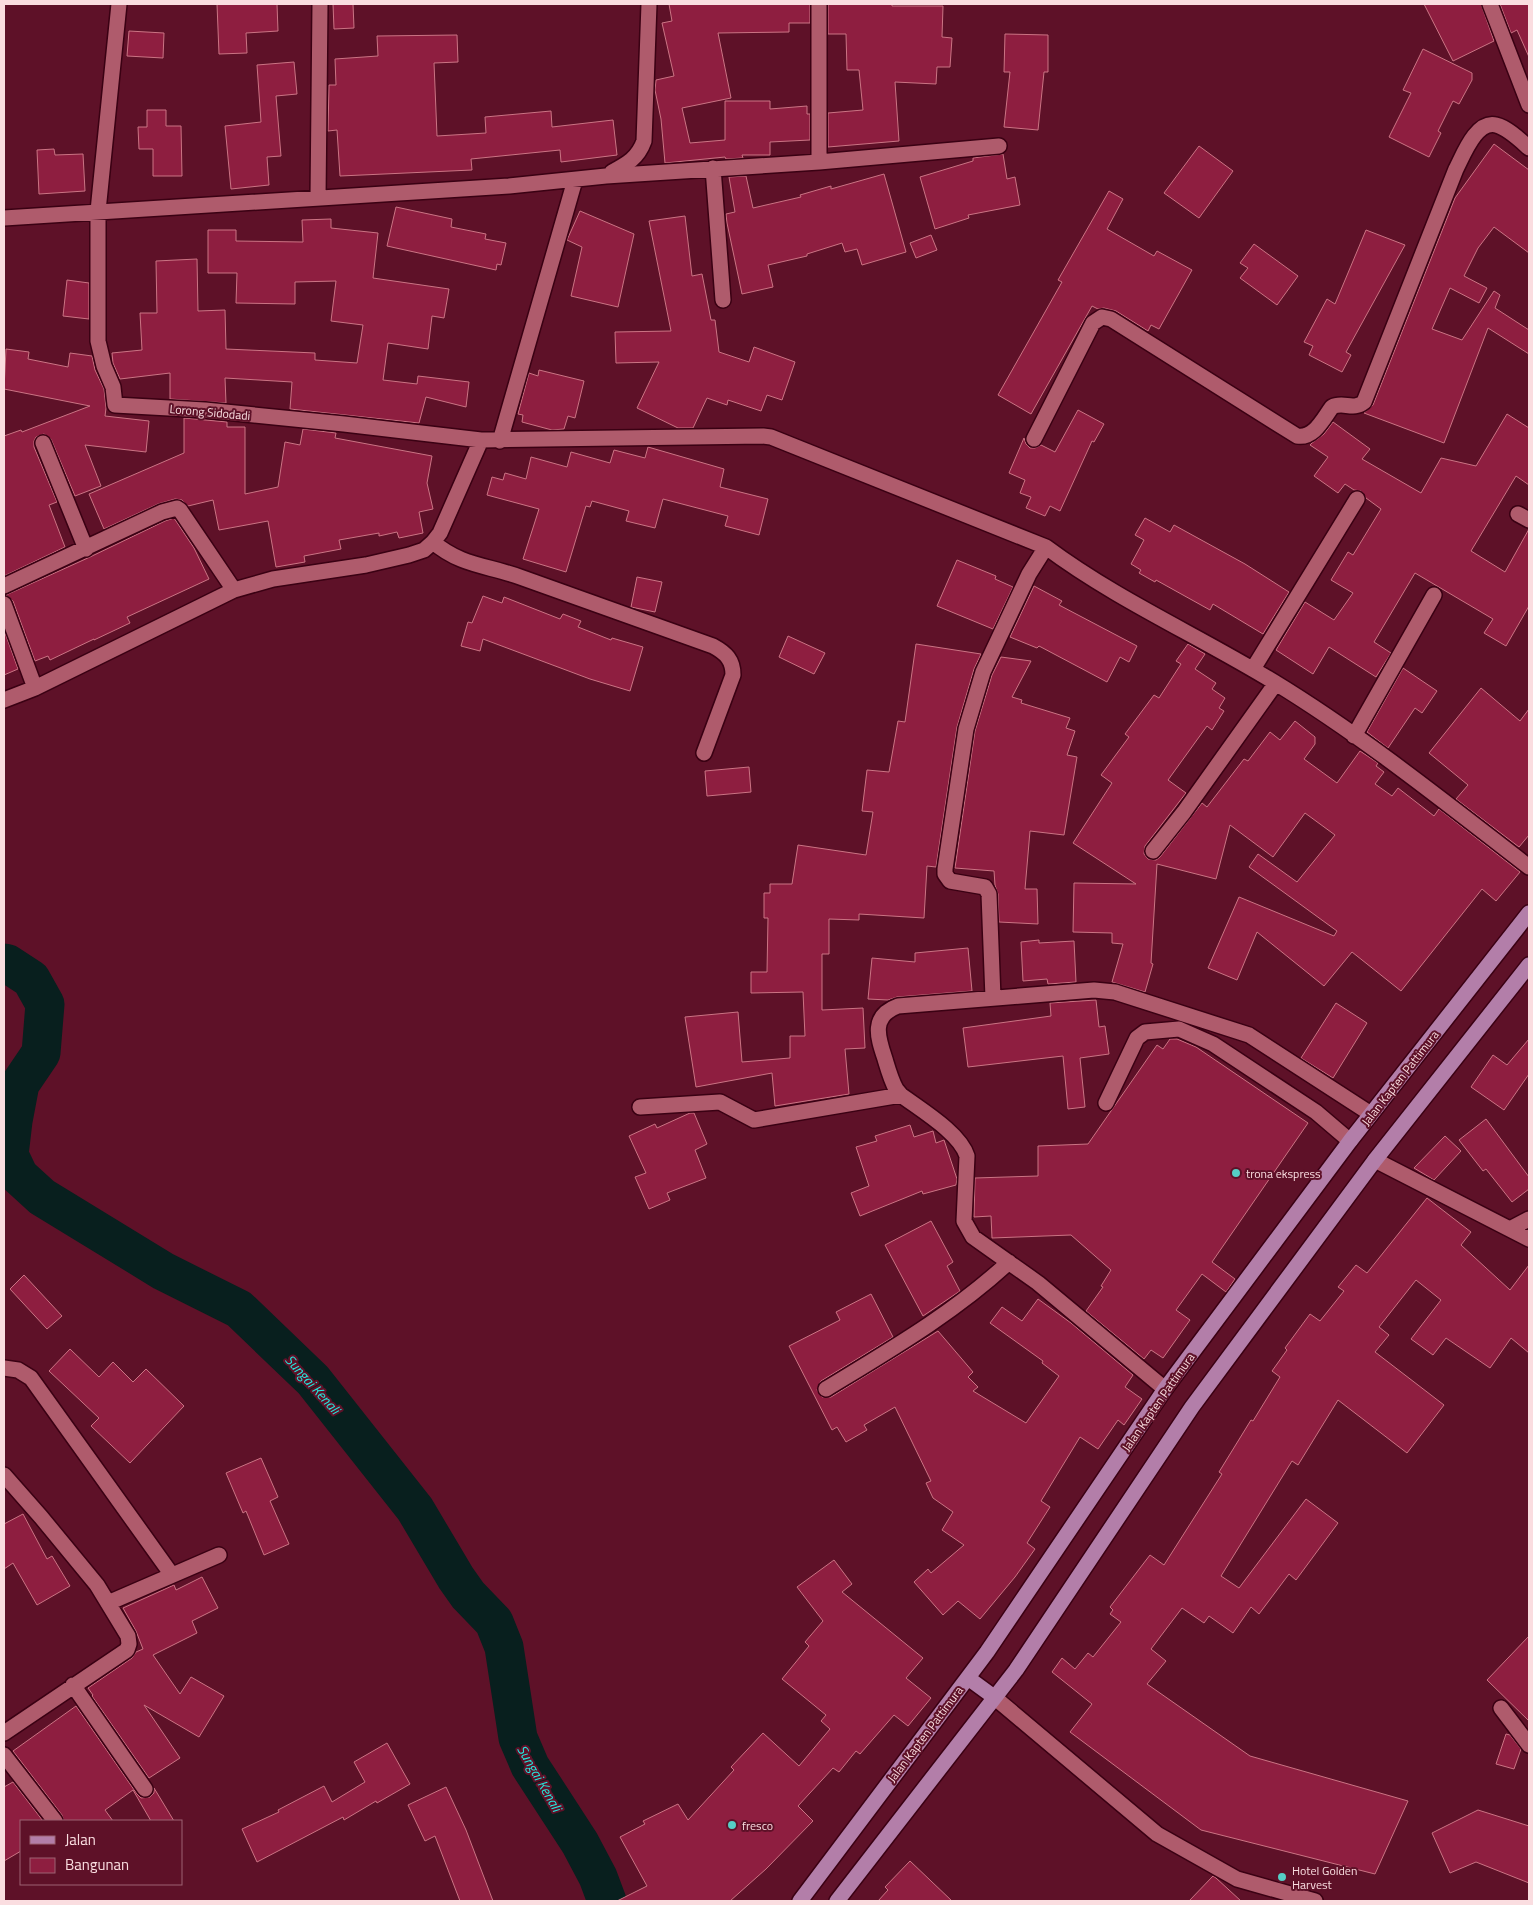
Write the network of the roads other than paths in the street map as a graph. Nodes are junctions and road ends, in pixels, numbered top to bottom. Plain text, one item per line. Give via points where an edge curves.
1 (119, 4) edge
2 (320, 4) edge
3 (649, 4) edge
4 (819, 4) edge
5 (1490, 4) edge
6 (1529, 105) edge
7 (999, 146) dead end
8 (1529, 148) edge
9 (819, 162) junction
10 (713, 168) junction
11 (606, 176) junction
12 (575, 180) junction
13 (318, 198) junction
14 (98, 211) junction
15 (4, 218) edge
16 (723, 300) dead end
17 (482, 440) junction
18 (1034, 440) dead end
19 (500, 441) junction
20 (42, 443) dead end
21 (1357, 499) dead end
22 (433, 542) junction
23 (1046, 547) junction
24 (86, 549) junction
25 (4, 586) edge
26 (234, 590) junction
27 (1434, 595) dead end
28 (4, 604) edge
29 (1253, 669) junction
30 (1276, 683) junction
31 (35, 688) junction
32 (4, 700) edge
33 (1354, 736) junction
34 (704, 753) dead end
35 (1154, 852) dead end
36 (1529, 867) edge
37 (1529, 913) edge
38 (1529, 965) edge
39 (993, 998) junction
40 (902, 1095) junction
41 (1106, 1103) dead end
42 (640, 1107) dead end
43 (1371, 1114) junction
44 (1350, 1141) junction
45 (1375, 1160) junction
46 (1529, 1219) edge
47 (1510, 1229) junction
48 (1529, 1239) edge
49 (1008, 1262) junction
50 (4, 1368) edge
51 (826, 1389) dead end
52 (1166, 1389) junction
53 (4, 1475) edge
54 (219, 1555) dead end
55 (172, 1575) junction
56 (108, 1603) junction
57 (968, 1678) junction
58 (73, 1685) junction
59 (994, 1697) junction
60 (1501, 1708) dead end
61 (4, 1733) edge
62 (1529, 1745) edge
63 (4, 1755) edge
64 (145, 1789) dead end
65 (54, 1820) edge
66 (1295, 1899) edge
67 (800, 1901) edge
68 (837, 1901) edge
69 (1315, 1901) edge

1 - 14 street
2 - 13 street
3 - 11 street via 644,141 628,164
4 - 9 street
5 - 6 street
7 - 9 street
8 - 18 street via 1496,124 1482,128 1470,141 1364,402 1359,406 1336,405 1312,433 1297,436 1111,319 1102,317 1094,323
9 - 10 street
10 - 11 street
10 - 16 street
11 - 12 street
12 - 13 street
12 - 19 street
13 - 14 street
14 - 15 street
14 - 17 street, Lorong Sidodadi via 98,341 113,387 115,405 205,410
17 - 19 street, Lorong Sidodadi
17 - 22 street
19 - 23 street, Lorong Sidodadi via 771,437
20 - 24 street
21 - 29 street
22 - 26 street via 418,553 366,565 273,579
22 - 34 street via 447,553 470,563 508,573 714,646 729,656 733,675
23 - 29 street, Lorong Sidodadi via 1079,572
23 - 39 street via 1029,574 983,672 966,729 945,869 950,880 986,888 989,894
24 - 25 street
24 - 26 street via 162,512 177,508
26 - 31 street
27 - 33 street
28 - 31 street
29 - 30 street, Lorong Sidodadi
30 - 33 street, Lorong Sidodadi
30 - 35 street
31 - 32 street
33 - 36 street, Lorong Sidodadi via 1412,776
37 - 43 main road, Jalan Kapten Pattimura
38 - 45 main road
39 - 40 street via 898,1006 884,1014 878,1026 878,1036 893,1084
39 - 43 street via 1094,990 1115,992 1249,1035
40 - 42 street via 754,1120 720,1102
40 - 49 street via 954,1136 965,1149 964,1221 967,1229
41 - 44 street via 1137,1038 1145,1032 1179,1030 1213,1044 1316,1112
43 - 44 main road, Jalan Kapten Pattimura
44 - 52 main road, Jalan Kapten Pattimura
45 - 47 street
45 - 59 main road via 1192,1408 1016,1670
46 - 47 street
47 - 48 street
49 - 51 street via 984,1286 914,1336
49 - 52 street
50 - 55 street via 18,1370 31,1378
52 - 57 main road, Jalan Kapten Pattimura
53 - 56 street via 97,1585
54 - 55 street
55 - 56 street
56 - 58 street via 128,1636 127,1650
57 - 59 main road
57 - 67 main road, Jalan Kapten Pattimura
58 - 61 street
58 - 64 street
59 - 66 street via 1156,1834 1237,1879
59 - 68 main road
60 - 62 street
63 - 65 street
66 - 69 street

